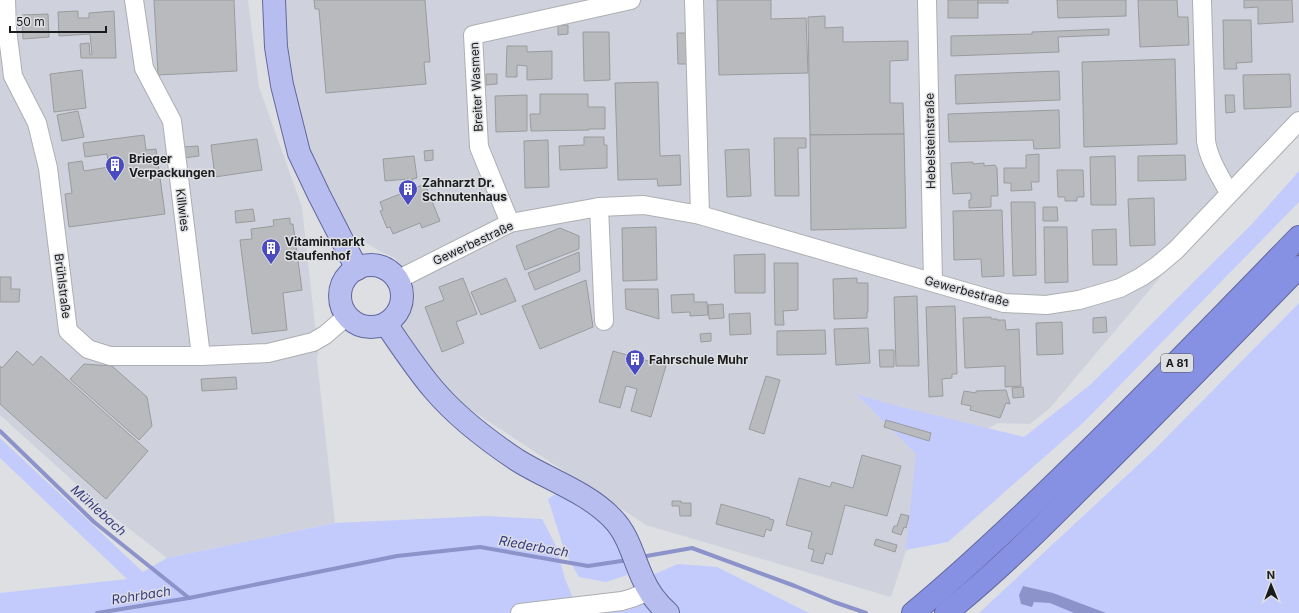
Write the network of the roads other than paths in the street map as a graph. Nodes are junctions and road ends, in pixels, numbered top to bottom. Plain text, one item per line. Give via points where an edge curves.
1 (6, 0) edge
2 (134, 0) edge
3 (274, 0) edge
4 (631, 0) edge
5 (694, 0) edge
6 (927, 0) edge
7 (1202, 0) edge
8 (1299, 121) edge
9 (1229, 193) junction
10 (599, 207) junction
11 (700, 215) junction
12 (510, 223) junction
13 (1299, 236) edge
14 (1299, 267) edge
15 (357, 269) junction
16 (397, 280) junction
17 (933, 282) junction
18 (347, 316) junction
19 (604, 321) dead end
20 (386, 324) junction
21 (202, 356) junction
22 (649, 591) junction
23 (520, 613) edge
24 (668, 613) edge
25 (913, 613) edge
26 (946, 613) edge

1 - 21 street, Brühlstraße via 13,76 37,123 48,168 68,331 88,349 110,356
2 - 21 street, Killwies via 144,68 172,121
3 - 15 main road via 276,47 282,84 299,153
4 - 12 street, Breiter Wasmen via 473,35 479,147
5 - 11 street
6 - 17 street, Hebelsteinstraße
7 - 9 street via 1206,141 1212,162
8 - 9 street, Gewerbestraße
9 - 17 street, Gewerbestraße via 1176,250 1152,270 1120,288 1079,300 1046,305 1004,303
10 - 11 street, Gewerbestraße via 644,205
10 - 12 street, Gewerbestraße
10 - 19 street
11 - 17 street, Gewerbestraße
12 - 16 street, Gewerbestraße
13 - 25 highway, A 81 via 1190,350 1052,486 972,562
14 - 26 highway, A 81 via 1067,502
15 - 16 main road via 367,265 378,266 388,270
15 - 18 main road via 346,278 340,290 342,308
16 - 20 main road via 401,287 400,308 395,317
18 - 20 main road via 365,327
18 - 21 street, Brühlstraße via 313,342 268,353
20 - 22 main road via 420,373 466,421 518,460 600,507 613,518 625,534
22 - 23 street via 622,601
22 - 24 main road

